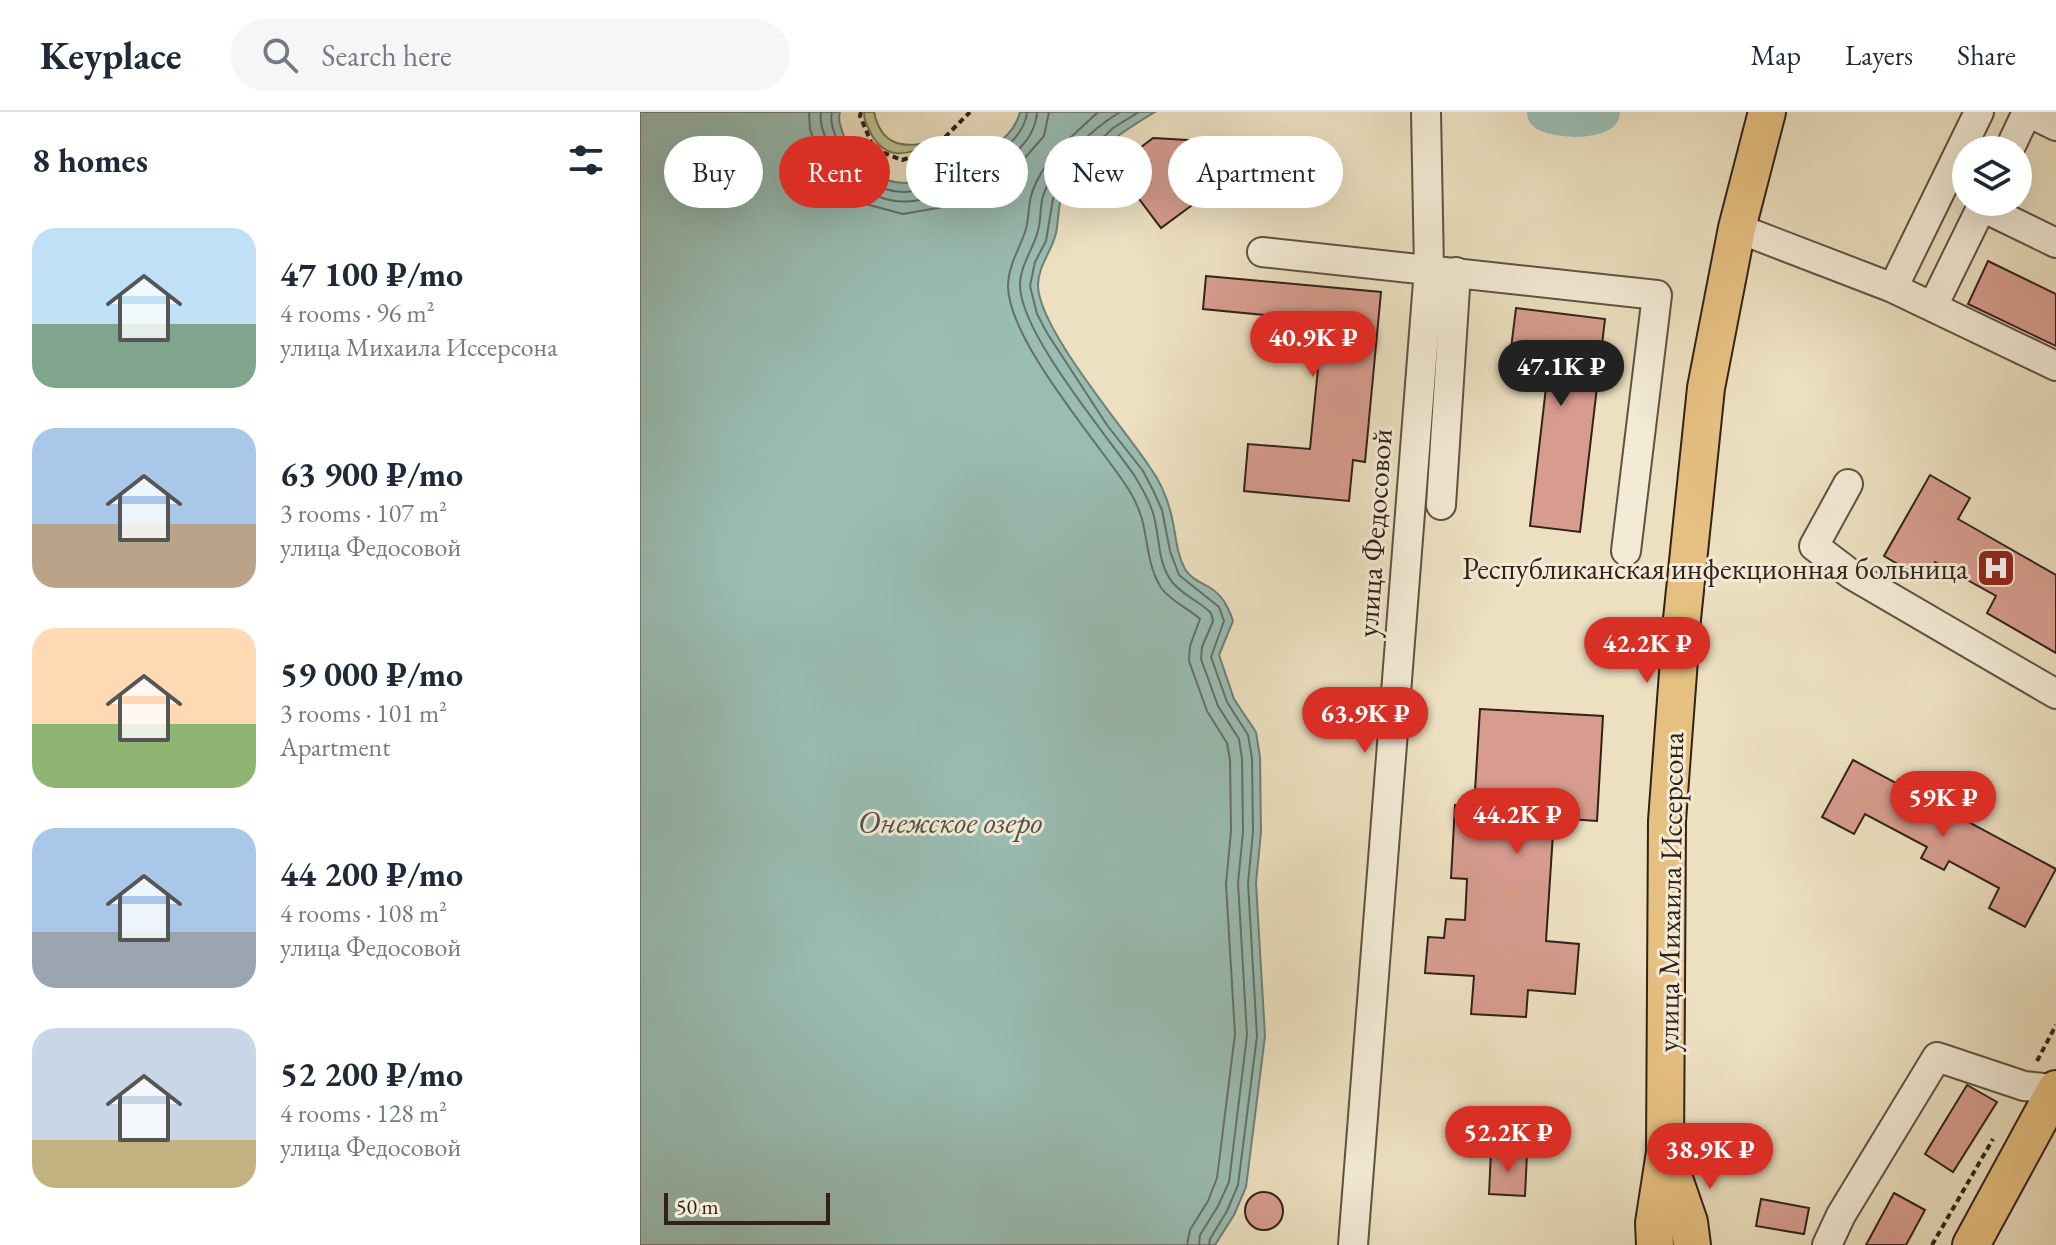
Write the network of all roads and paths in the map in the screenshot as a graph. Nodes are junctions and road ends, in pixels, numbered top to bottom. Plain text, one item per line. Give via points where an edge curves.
1 (861, 112) edge
2 (970, 112) edge
3 (1426, 112) edge
4 (1767, 112) edge
5 (1979, 112) edge
6 (2028, 112) edge
7 (2056, 126) edge
8 (2016, 136) edge
9 (1978, 216) edge
10 (2004, 216) edge
11 (1737, 228) junction
12 (2056, 243) edge
13 (1262, 252) dead end
14 (1442, 271) junction
15 (1893, 288) junction
16 (1933, 306) junction
17 (2056, 366) edge
18 (1848, 484) dead end
19 (1441, 505) dead end
20 (1626, 551) dead end
21 (2056, 694) edge
22 (2056, 1025) edge
23 (2045, 1088) edge
24 (2048, 1125) edge
25 (1994, 1138) dead end
26 (1665, 1152) junction
27 (1693, 1237) edge
28 (1353, 1245) edge
29 (1655, 1245) edge
30 (1827, 1245) edge
31 (1932, 1245) edge
32 (1971, 1245) edge

1 - 2 path via 874,149 902,160 932,150
3 - 14 street, улица Федосовой
4 - 11 main road, улица Михаила Иссерсона
5 - 15 street
6 - 7 street
6 - 8 street
9 - 16 street
10 - 12 street
11 - 15 street
11 - 26 main road, улица Михаила Иссерсона via 1706,388 1682,619 1667,821
13 - 14 street
14 - 19 street
14 - 20 street via 1657,295
14 - 28 street, улица Федосовой
15 - 16 street
16 - 17 street
18 - 21 street via 1814,546 1852,575
22 - 23 path
23 - 24 main road
23 - 30 street via 1937,1057
24 - 32 main road
25 - 31 path
26 - 27 main road, улица Михаила Иссерсона
26 - 29 main road, улица Михаила Иссерсона

